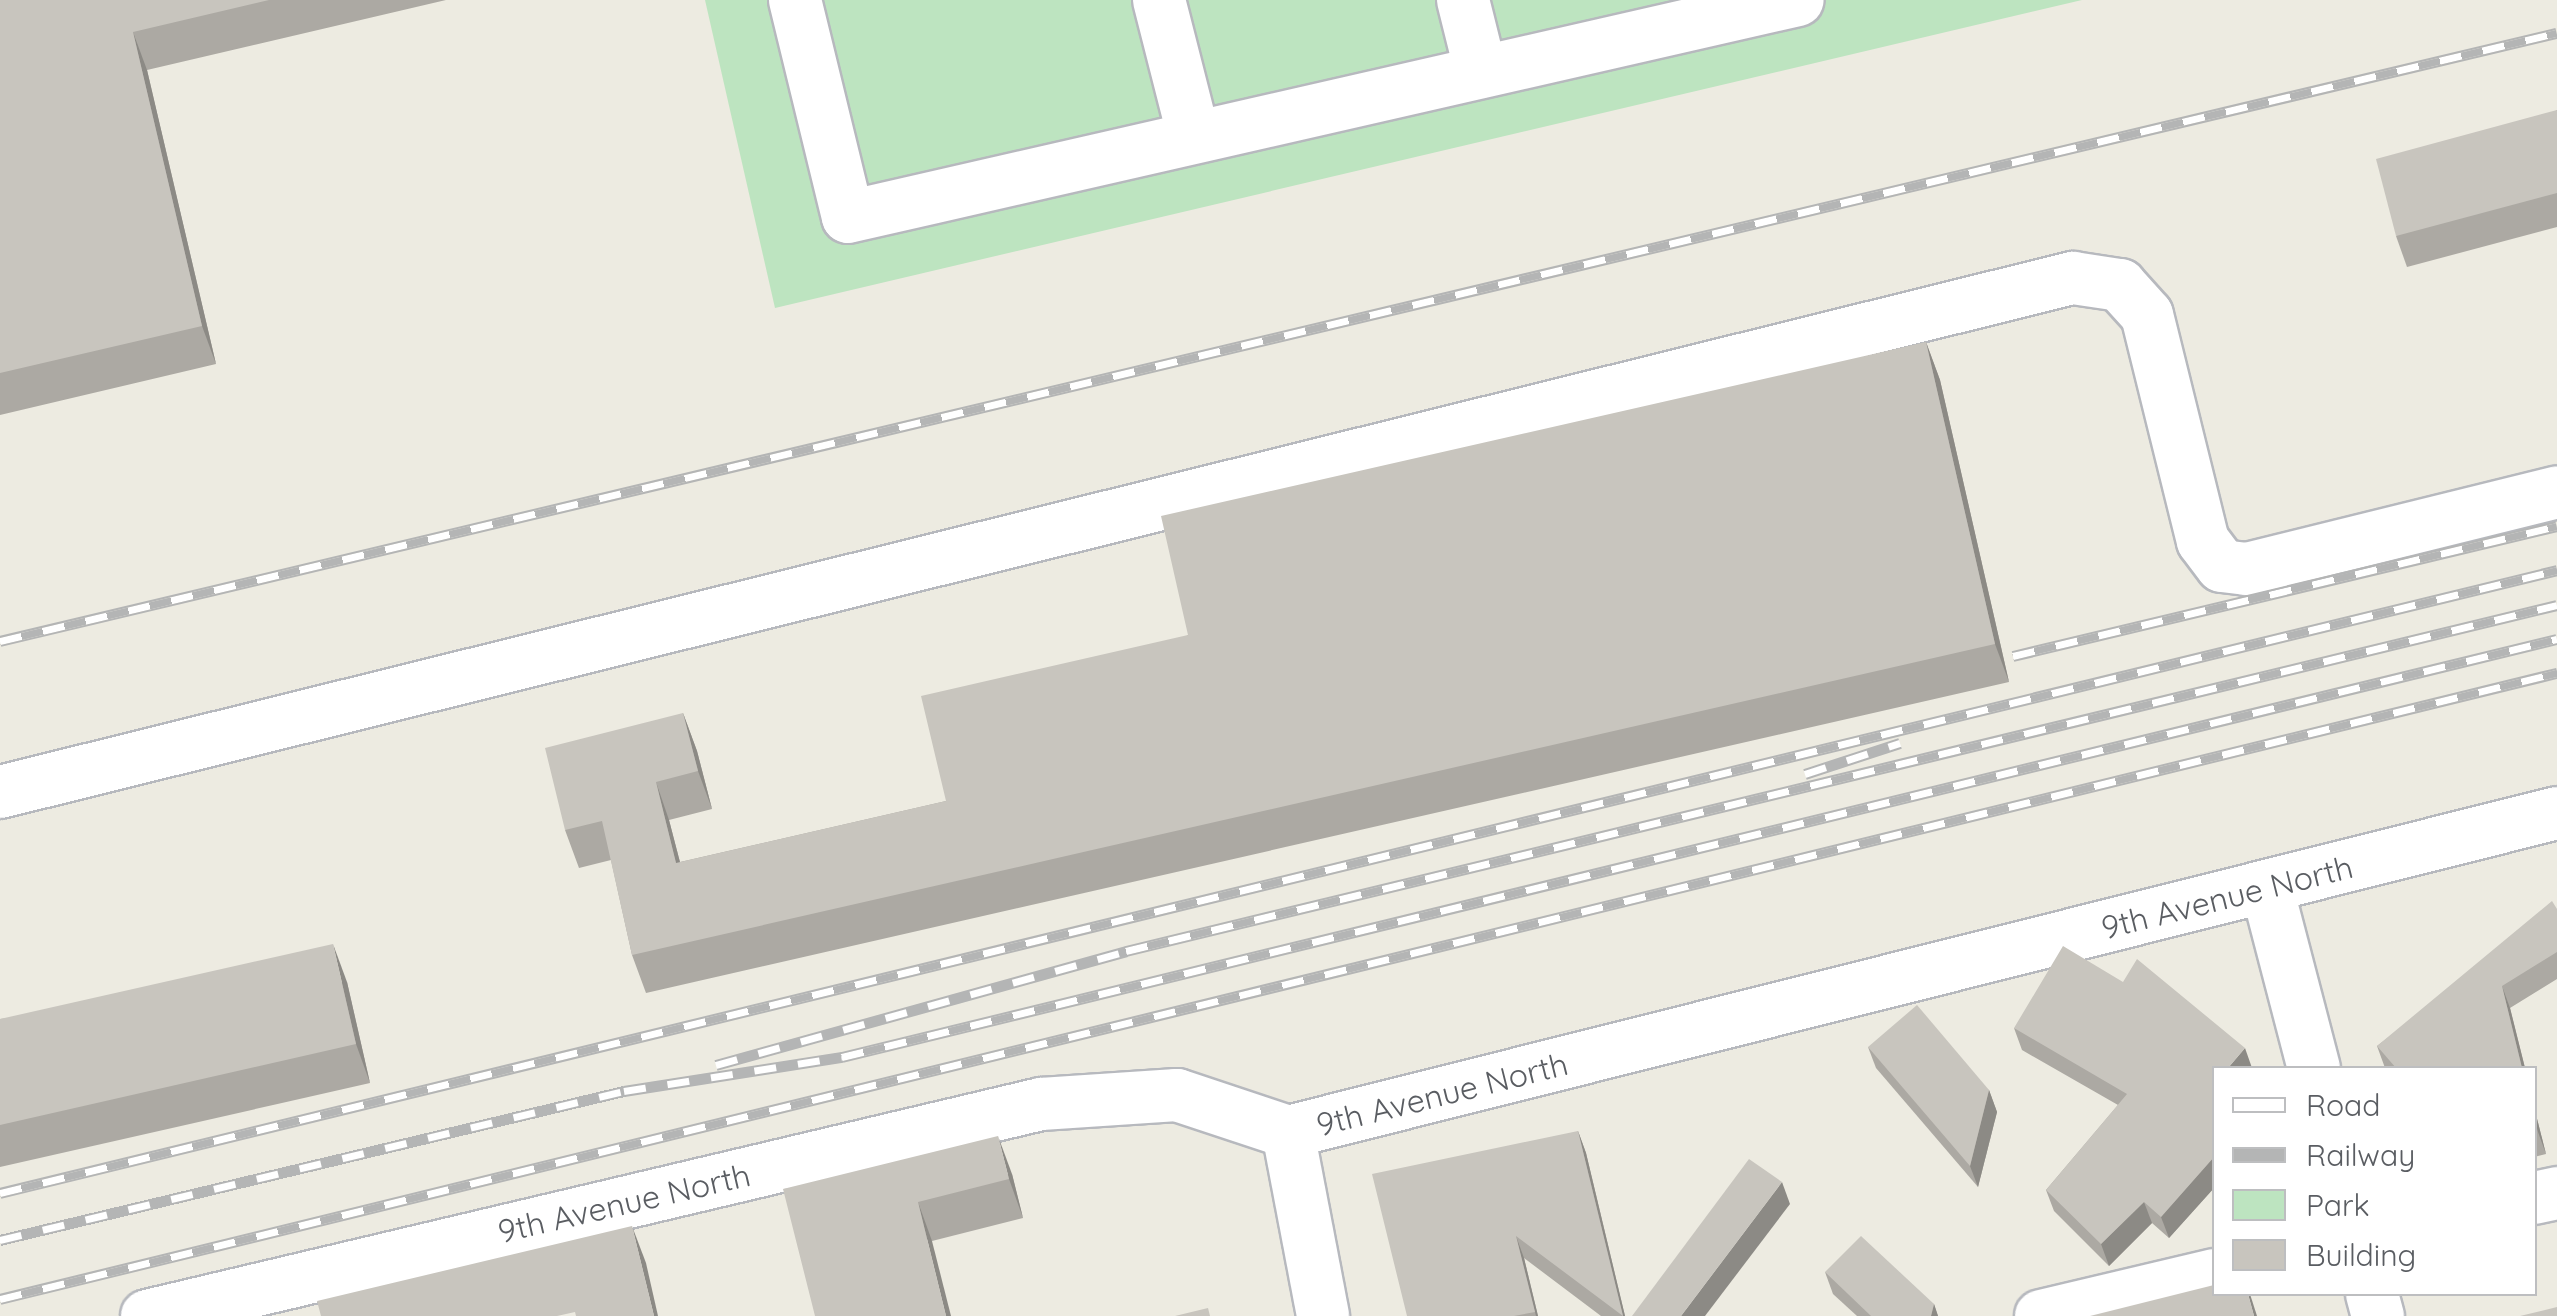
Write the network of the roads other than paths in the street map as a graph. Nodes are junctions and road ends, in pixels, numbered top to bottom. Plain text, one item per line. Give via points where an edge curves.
1 (795, 0) edge
2 (1159, 0) edge
3 (1463, 0) edge
4 (1798, 0) edge
5 (1481, 72) junction
6 (1194, 137) junction
7 (2557, 492) edge
8 (0, 792) edge
9 (2557, 813) edge
10 (2267, 888) junction
11 (2313, 1066) edge
12 (1288, 1132) junction
13 (2212, 1275) edge
14 (234, 1306) edge
15 (147, 1316) edge
16 (1323, 1316) edge
17 (2041, 1316) edge

1 - 6 street via 848,216
2 - 6 street
3 - 5 street
4 - 5 street
5 - 6 street
7 - 8 street via 2247,569 2222,566 2203,541 2147,315 2120,284 2073,278
9 - 10 street, 9th Avenue North
10 - 11 street
10 - 12 street, 9th Avenue North
12 - 14 street, 9th Avenue North via 1177,1095 1041,1104
12 - 16 street
13 - 17 street
14 - 15 street, 9th Avenue North

